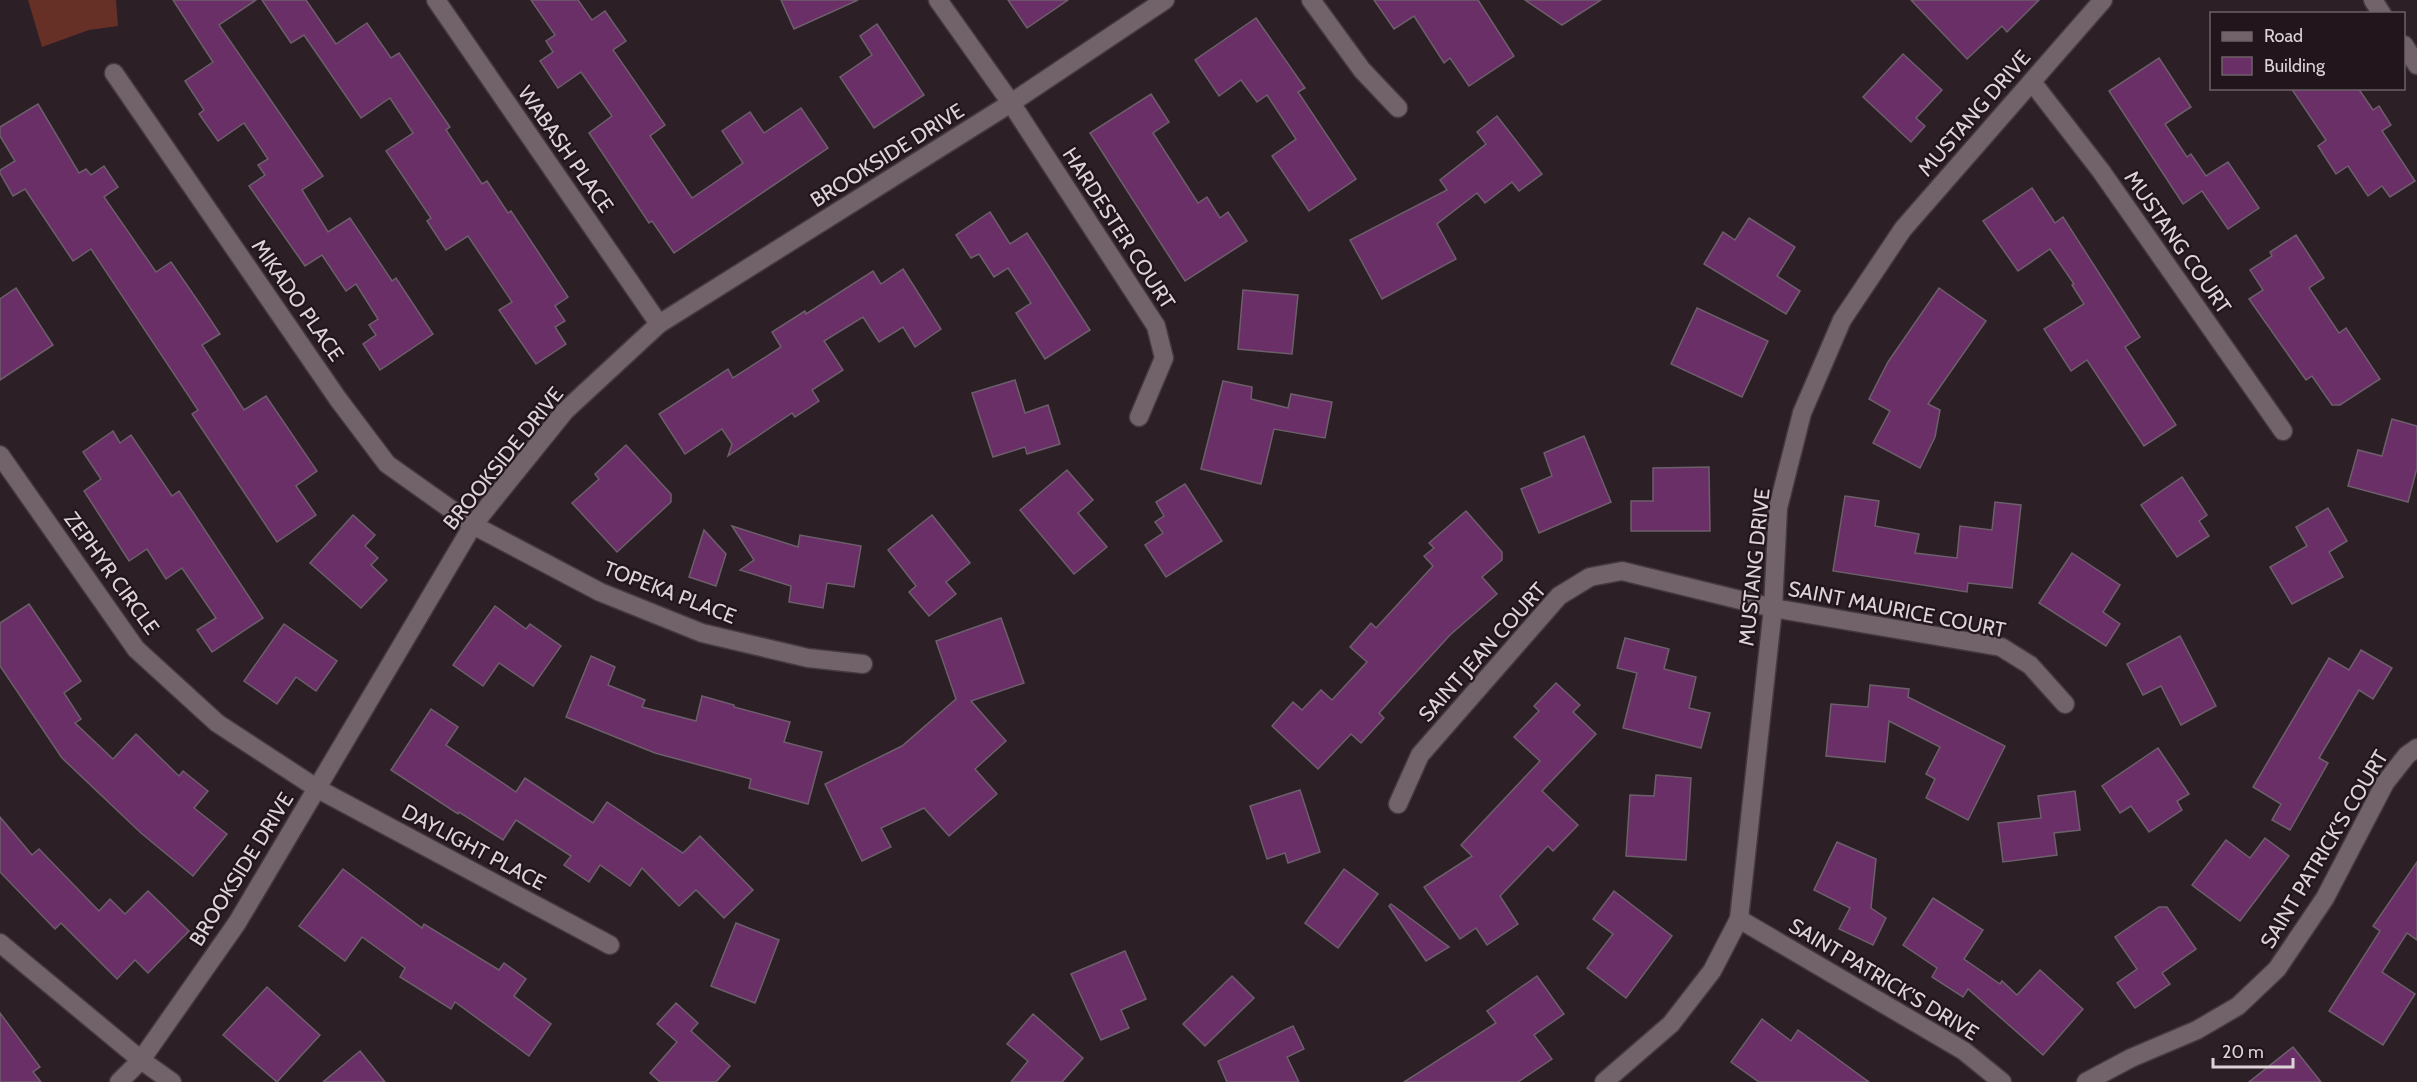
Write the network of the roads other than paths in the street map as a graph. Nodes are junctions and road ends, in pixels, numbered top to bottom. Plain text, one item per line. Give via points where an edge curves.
1 (436, 0) edge
2 (938, 0) edge
3 (1165, 0) edge
4 (1311, 0) edge
5 (2103, 0) edge
6 (2405, 48) edge
7 (2417, 64) edge
8 (114, 73) dead end
9 (2032, 82) junction
10 (1011, 104) junction
11 (1398, 108) dead end
12 (659, 324) junction
13 (1139, 417) dead end
14 (2283, 431) dead end
15 (0, 455) edge
16 (473, 525) junction
17 (1773, 608) junction
18 (863, 664) dead end
19 (2065, 704) dead end
20 (2417, 748) edge
21 (318, 789) junction
22 (1398, 804) dead end
23 (1739, 919) junction
24 (0, 943) edge
25 (610, 945) dead end
26 (141, 1060) junction
27 (119, 1082) edge
28 (172, 1082) edge
29 (1604, 1082) edge
30 (2002, 1082) edge
31 (2086, 1082) edge

1 - 12 street, WABASH PLACE
2 - 10 street, HARDESTER COURT
3 - 10 street, BROOKSIDE DRIVE
4 - 11 street via 1362,70
5 - 9 street, MUSTANG DRIVE
6 - 7 street
8 - 16 street, MIKADO PLACE via 387,464
9 - 14 street, MUSTANG COURT via 2101,171
9 - 17 street, MUSTANG DRIVE via 1903,229 1842,320 1802,414 1778,508
10 - 12 street, BROOKSIDE DRIVE
10 - 13 street, HARDESTER COURT via 1156,326 1164,358
12 - 16 street, BROOKSIDE DRIVE via 565,411
15 - 21 street, ZEPHYR CIRCLE via 136,649 217,723
16 - 18 street, TOPEKA PLACE via 600,592 702,633 808,658
16 - 21 street, BROOKSIDE DRIVE
17 - 19 street, SAINT MAURICE COURT via 2001,647 2030,665
17 - 22 street, SAINT JEAN COURT via 1622,571 1590,577 1559,596 1420,755
17 - 23 street, MUSTANG DRIVE
20 - 31 street, SAINT PATRICK'S COURT via 2385,783 2325,898 2277,969 2238,1006 2197,1030
21 - 25 street, DAYLIGHT PLACE
21 - 26 street, BROOKSIDE DRIVE via 237,923
23 - 29 street, MUSTANG DRIVE via 1712,971 1671,1024
23 - 30 street, SAINT PATRICK'S DRIVE via 1964,1051
24 - 26 street
26 - 27 street, BROOKSIDE DRIVE
26 - 28 street

